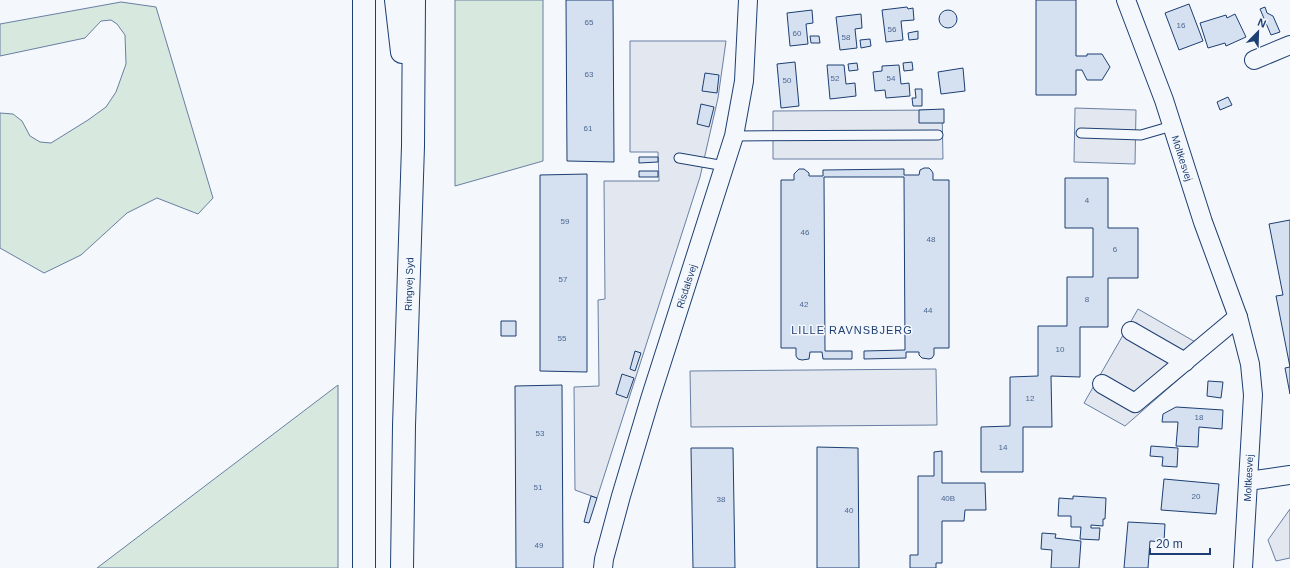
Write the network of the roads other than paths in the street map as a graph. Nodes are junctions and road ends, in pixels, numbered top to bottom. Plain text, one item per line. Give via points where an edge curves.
1 (364, 0) edge
2 (396, 0) edge
3 (414, 0) edge
4 (748, 0) edge
5 (1126, 0) edge
6 (1290, 45) edge
7 (1254, 60) dead end
8 (1172, 126) junction
9 (1081, 133) dead end
10 (938, 135) dead end
11 (734, 136) junction
12 (413, 146) junction
13 (679, 158) dead end
14 (725, 166) junction
15 (1238, 317) junction
16 (1131, 331) dead end
17 (1185, 362) junction
18 (1102, 384) dead end
19 (1290, 475) edge
20 (1248, 481) junction
21 (364, 568) edge
22 (402, 568) edge
23 (603, 568) edge
24 (1243, 568) edge

1 - 21 main road
2 - 12 main road
3 - 12 main road, Ringvej Syd
4 - 11 street, Risdalsvej via 744,81
5 - 8 street, Moltkesvej
6 - 7 street
8 - 9 lane via 1142,135
8 - 15 street, Moltkesvej via 1203,222
10 - 11 lane
11 - 14 street, Risdalsvej
12 - 22 main road, Ringvej Syd
13 - 14 lane
14 - 23 street, Risdalsvej via 620,496
15 - 17 street
15 - 20 street, Moltkesvej via 1250,364 1253,396
16 - 17 street
17 - 18 street via 1135,403
19 - 20 street
20 - 24 street, Moltkesvej

